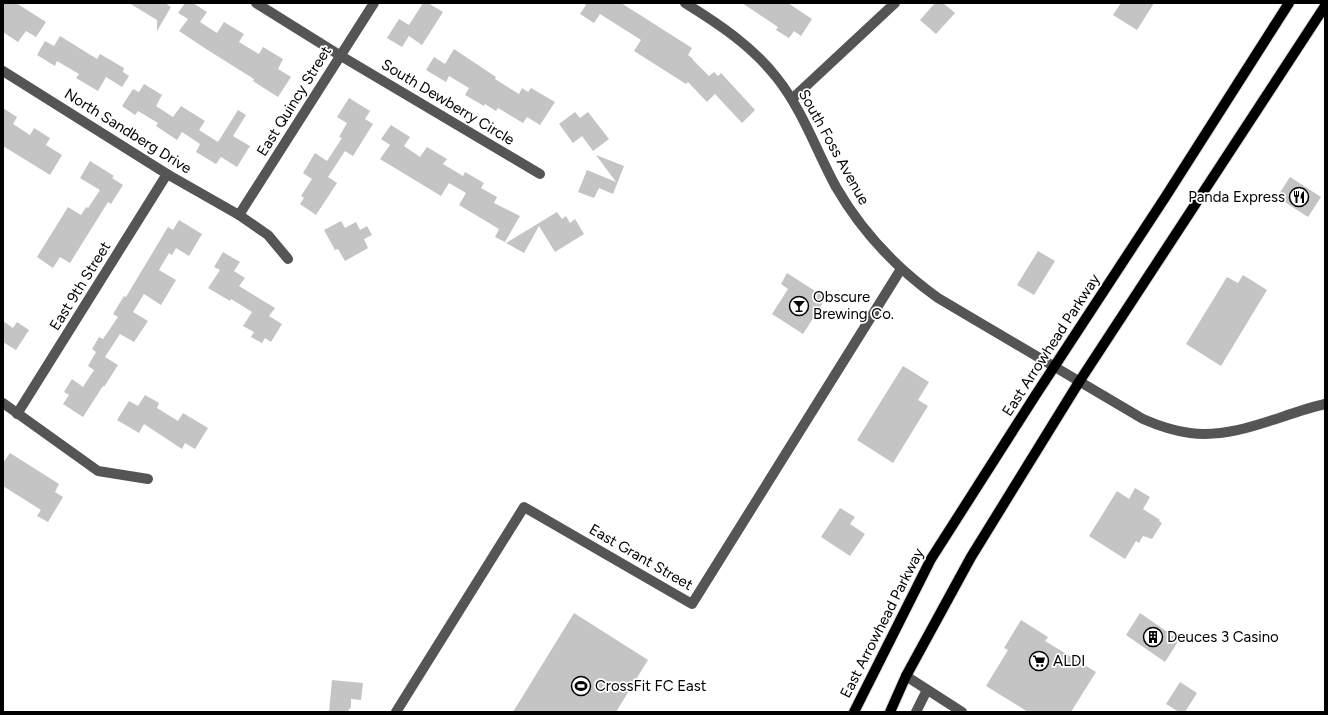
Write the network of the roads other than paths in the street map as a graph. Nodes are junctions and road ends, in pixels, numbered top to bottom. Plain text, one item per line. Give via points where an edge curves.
1 (256, 3) edge
2 (374, 3) edge
3 (686, 3) edge
4 (895, 3) edge
5 (1289, 3) edge
6 (1325, 6) edge
7 (341, 56) junction
8 (3, 71) edge
9 (792, 99) junction
10 (167, 174) junction
11 (540, 174) dead end
12 (239, 215) junction
13 (288, 258) dead end
14 (902, 269) junction
15 (1055, 366) junction
16 (1079, 382) junction
17 (3, 403) edge
18 (1325, 404) edge
19 (17, 414) junction
20 (148, 479) dead end
21 (906, 676) junction
22 (927, 690) junction
23 (396, 712) edge
24 (854, 712) edge
25 (890, 712) edge
26 (916, 712) edge
27 (962, 712) edge

1 - 7 street, South Dewberry Circle
2 - 7 street, East Quincy Street
3 - 9 street, South Foss Avenue via 745,44 777,78
4 - 9 street
5 - 15 main road, East Arrowhead Parkway
6 - 16 main road
7 - 11 street, South Dewberry Circle
7 - 12 street, East Quincy Street
8 - 10 street, North Sandberg Drive
9 - 14 street, South Foss Avenue via 858,222 886,255
10 - 12 street, North Sandberg Drive
10 - 19 street, East 9th Street
12 - 13 street, North Sandberg Drive via 268,235
14 - 15 street, South Foss Avenue via 938,298
14 - 23 street, East Grant Street via 692,604 524,507
15 - 16 street, South Foss Avenue
15 - 24 main road, East Arrowhead Parkway via 931,559
16 - 18 street, South Foss Avenue via 1143,419 1191,434 1241,430
16 - 21 main road via 971,557
17 - 19 street
19 - 20 street via 98,471
21 - 22 street
21 - 25 main road
22 - 26 street
22 - 27 street

